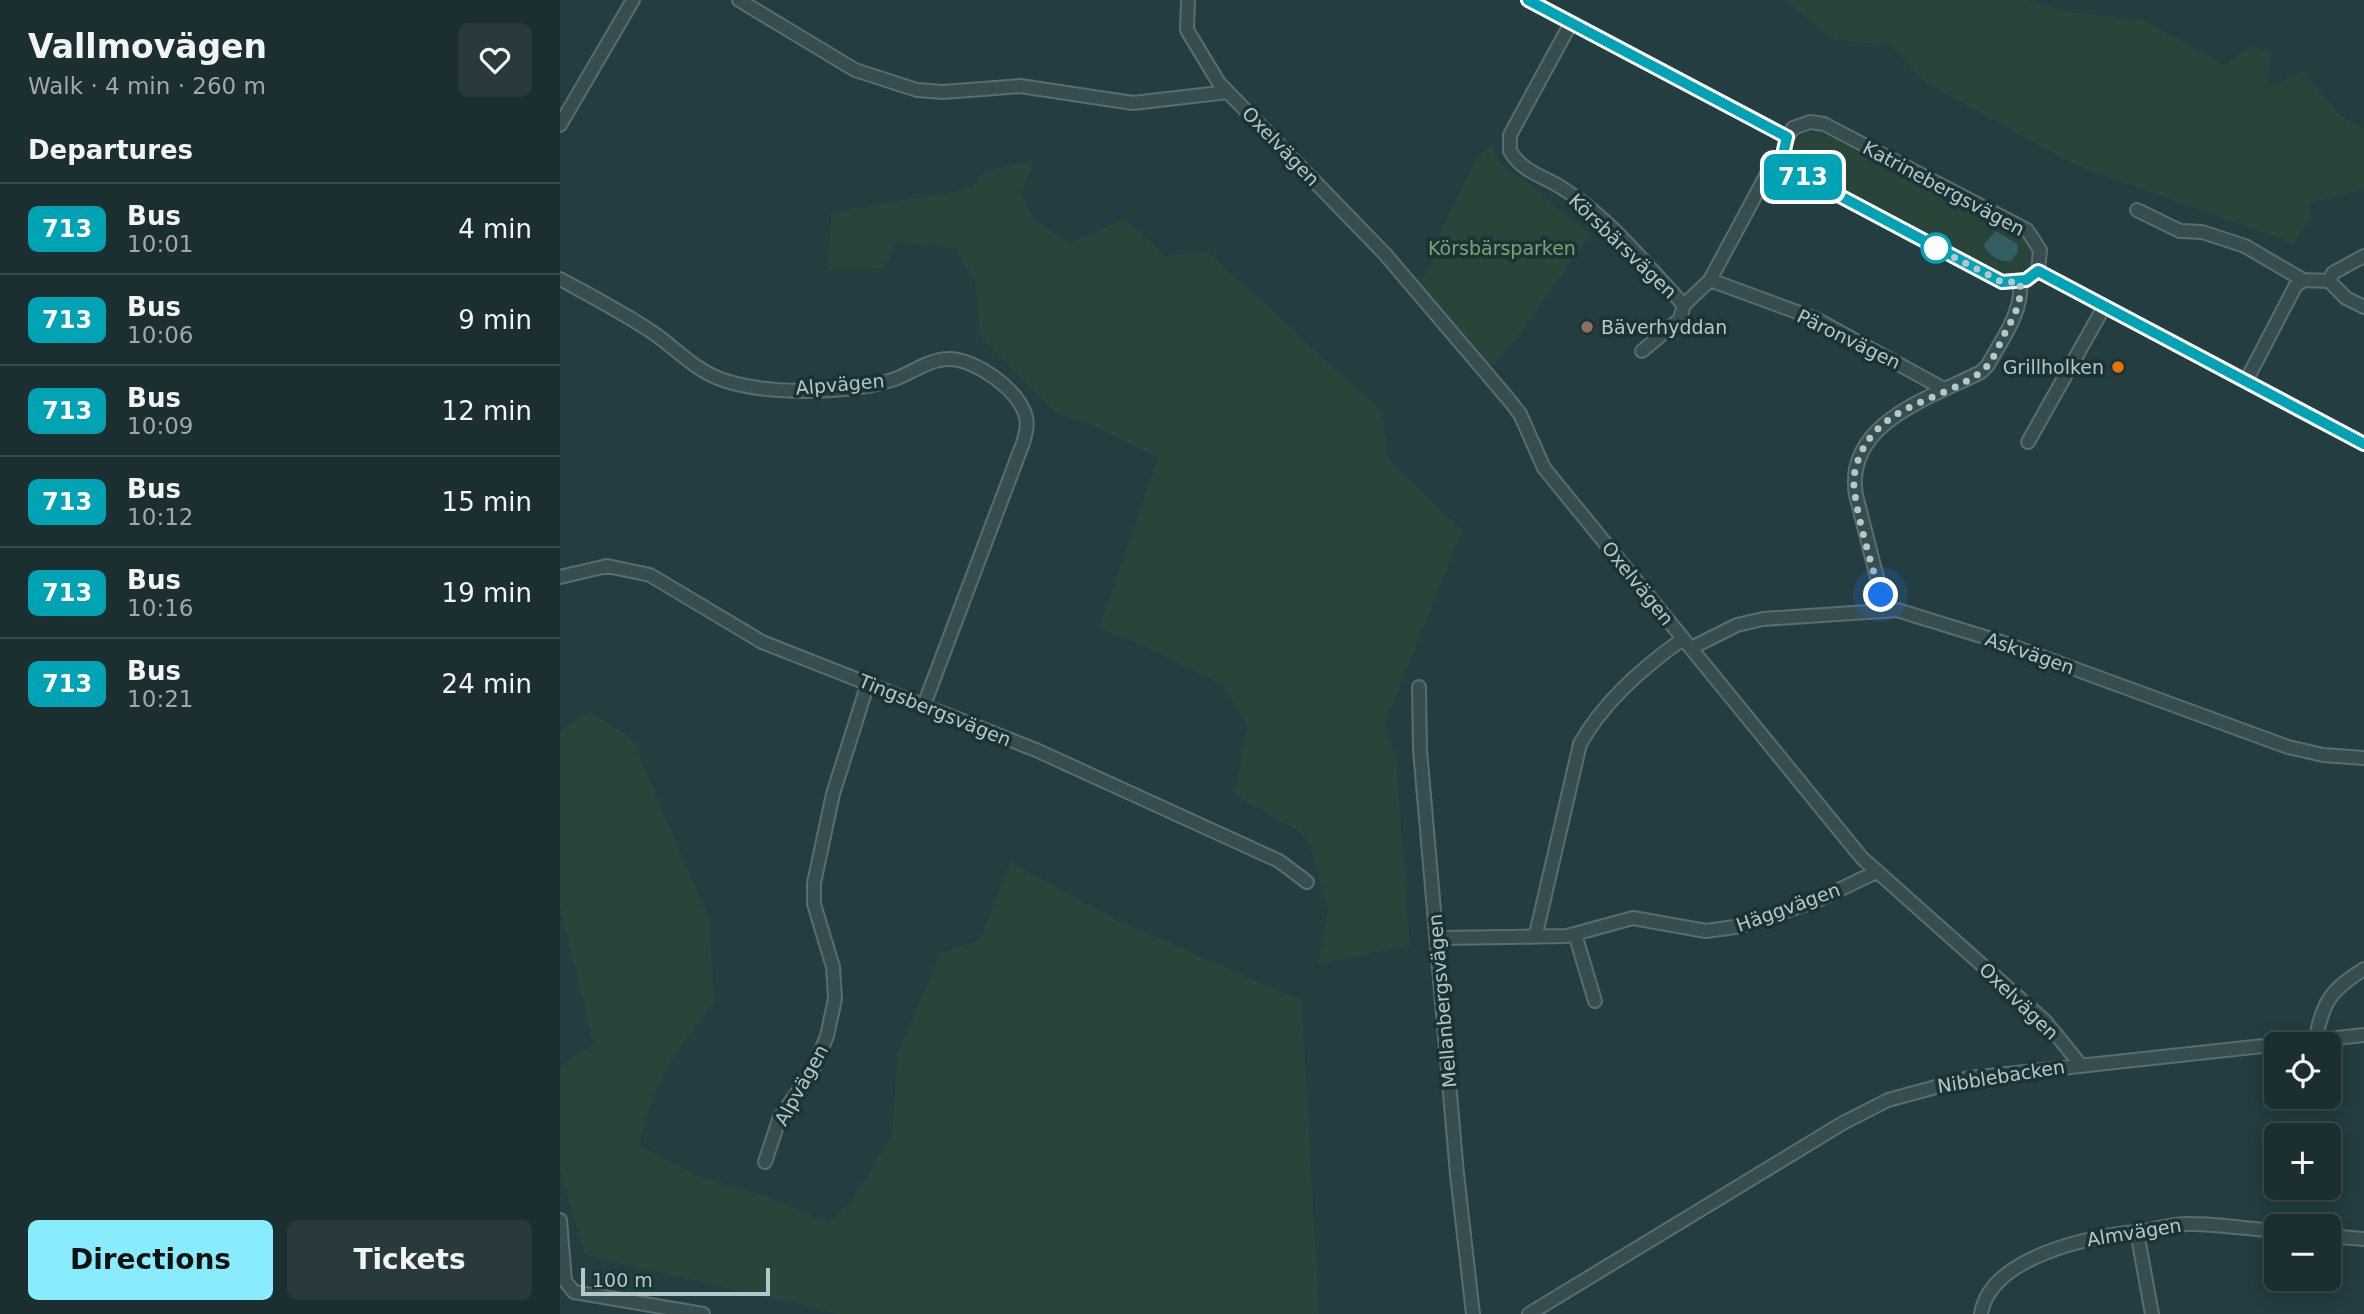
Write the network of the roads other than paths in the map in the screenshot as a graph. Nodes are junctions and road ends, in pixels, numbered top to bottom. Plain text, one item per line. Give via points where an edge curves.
1 (634, 0) edge
2 (739, 0) edge
3 (1188, 0) edge
4 (1528, 0) edge
5 (1571, 23) junction
6 (1224, 87) junction
7 (560, 125) edge
8 (1787, 137) junction
9 (1786, 159) junction
10 (2137, 210) dead end
11 (2364, 256) edge
12 (2038, 271) junction
13 (560, 279) edge
14 (2303, 279) junction
15 (1710, 280) junction
16 (2329, 281) junction
17 (2020, 282) junction
18 (1684, 304) junction
19 (2104, 307) junction
20 (2364, 307) edge
21 (1642, 351) dead end
22 (2246, 381) junction
23 (1944, 389) junction
24 (2028, 442) dead end
25 (2364, 444) edge
26 (560, 576) edge
27 (1885, 610) junction
28 (1688, 643) junction
29 (868, 683) junction
30 (1419, 687) dead end
31 (924, 705) junction
32 (2364, 758) edge
33 (1876, 872) junction
34 (1307, 882) dead end
35 (1536, 934) junction
36 (1575, 934) junction
37 (1437, 938) junction
38 (2364, 969) edge
39 (1595, 1001) dead end
40 (2317, 1032) edge
41 (2364, 1035) edge
42 (2341, 1038) edge
43 (2264, 1046) edge
44 (2080, 1064) junction
45 (765, 1162) dead end
46 (560, 1220) edge
47 (2264, 1230) edge
48 (2137, 1232) junction
49 (2341, 1237) edge
50 (2364, 1239) edge
51 (703, 1314) edge
52 (1473, 1314) edge
53 (1529, 1314) edge
54 (1981, 1314) edge
55 (2152, 1314) edge

1 - 7 street
2 - 6 street via 855,70 917,90 1020,86 1133,103
3 - 6 street, Oxelvägen via 1187,30
4 - 5 street
5 - 8 street
5 - 18 street, Körsbärsvägen via 1510,135 1510,151 1528,171 1586,204
6 - 28 street, Oxelvägen via 1385,254 1510,401 1545,468
8 - 9 street
8 - 12 street, Katrinebergsvägen via 1798,124 1824,124 2008,220 2032,234 2041,260
9 - 15 street via 1767,174
9 - 17 street via 1793,171 1837,196 2002,282
10 - 14 street via 2180,231 2236,242
11 - 16 street via 2333,273
12 - 17 street
12 - 19 street
13 - 31 street, Alpvägen via 619,310 691,364 728,382 766,389 857,387 894,380 946,359 967,363 1017,400 1026,419 1023,443
14 - 16 street
14 - 22 street
15 - 18 street
15 - 23 street, Päronvägen via 1816,319
16 - 20 street via 2346,298
17 - 23 street via 2018,308 1988,365
18 - 21 street via 1680,318
19 - 22 street
19 - 24 street
22 - 25 street
23 - 27 street via 1908,406 1883,425 1857,463 1856,495
26 - 29 street, Tingsbergsvägen via 591,567 633,569 661,580 762,642
27 - 28 street, Askvägen via 1763,620
27 - 32 street, Askvägen via 1914,614 2004,643 2288,747
28 - 33 street, Oxelvägen
28 - 35 street, Askvägen via 1620,691 1580,744
29 - 31 street, Tingsbergsvägen
29 - 45 street, Alpvägen via 832,794 814,883 814,904 833,967 835,999 812,1072 780,1117
30 - 37 street, Mellanbergsvägen via 1420,750
31 - 34 street, Tingsbergsvägen via 1036,750 1279,861
33 - 36 street, Häggvägen via 1816,901 1742,926 1706,931 1633,918
33 - 44 street, Oxelvägen via 2045,1021
35 - 36 street, Häggvägen
35 - 37 street, Häggvägen
36 - 39 street
37 - 52 street, Mellanbergsvägen
38 - 40 street via 2323,1004
41 - 42 street, Nibblebacken
43 - 44 street, Nibblebacken
44 - 53 street, Nibblebacken via 1969,1078 1888,1100
46 - 51 street via 569,1288 579,1294
47 - 48 street, Almvägen via 2189,1223
48 - 54 street, Almvägen via 2075,1241 2009,1272 1989,1292
48 - 55 street
49 - 50 street

